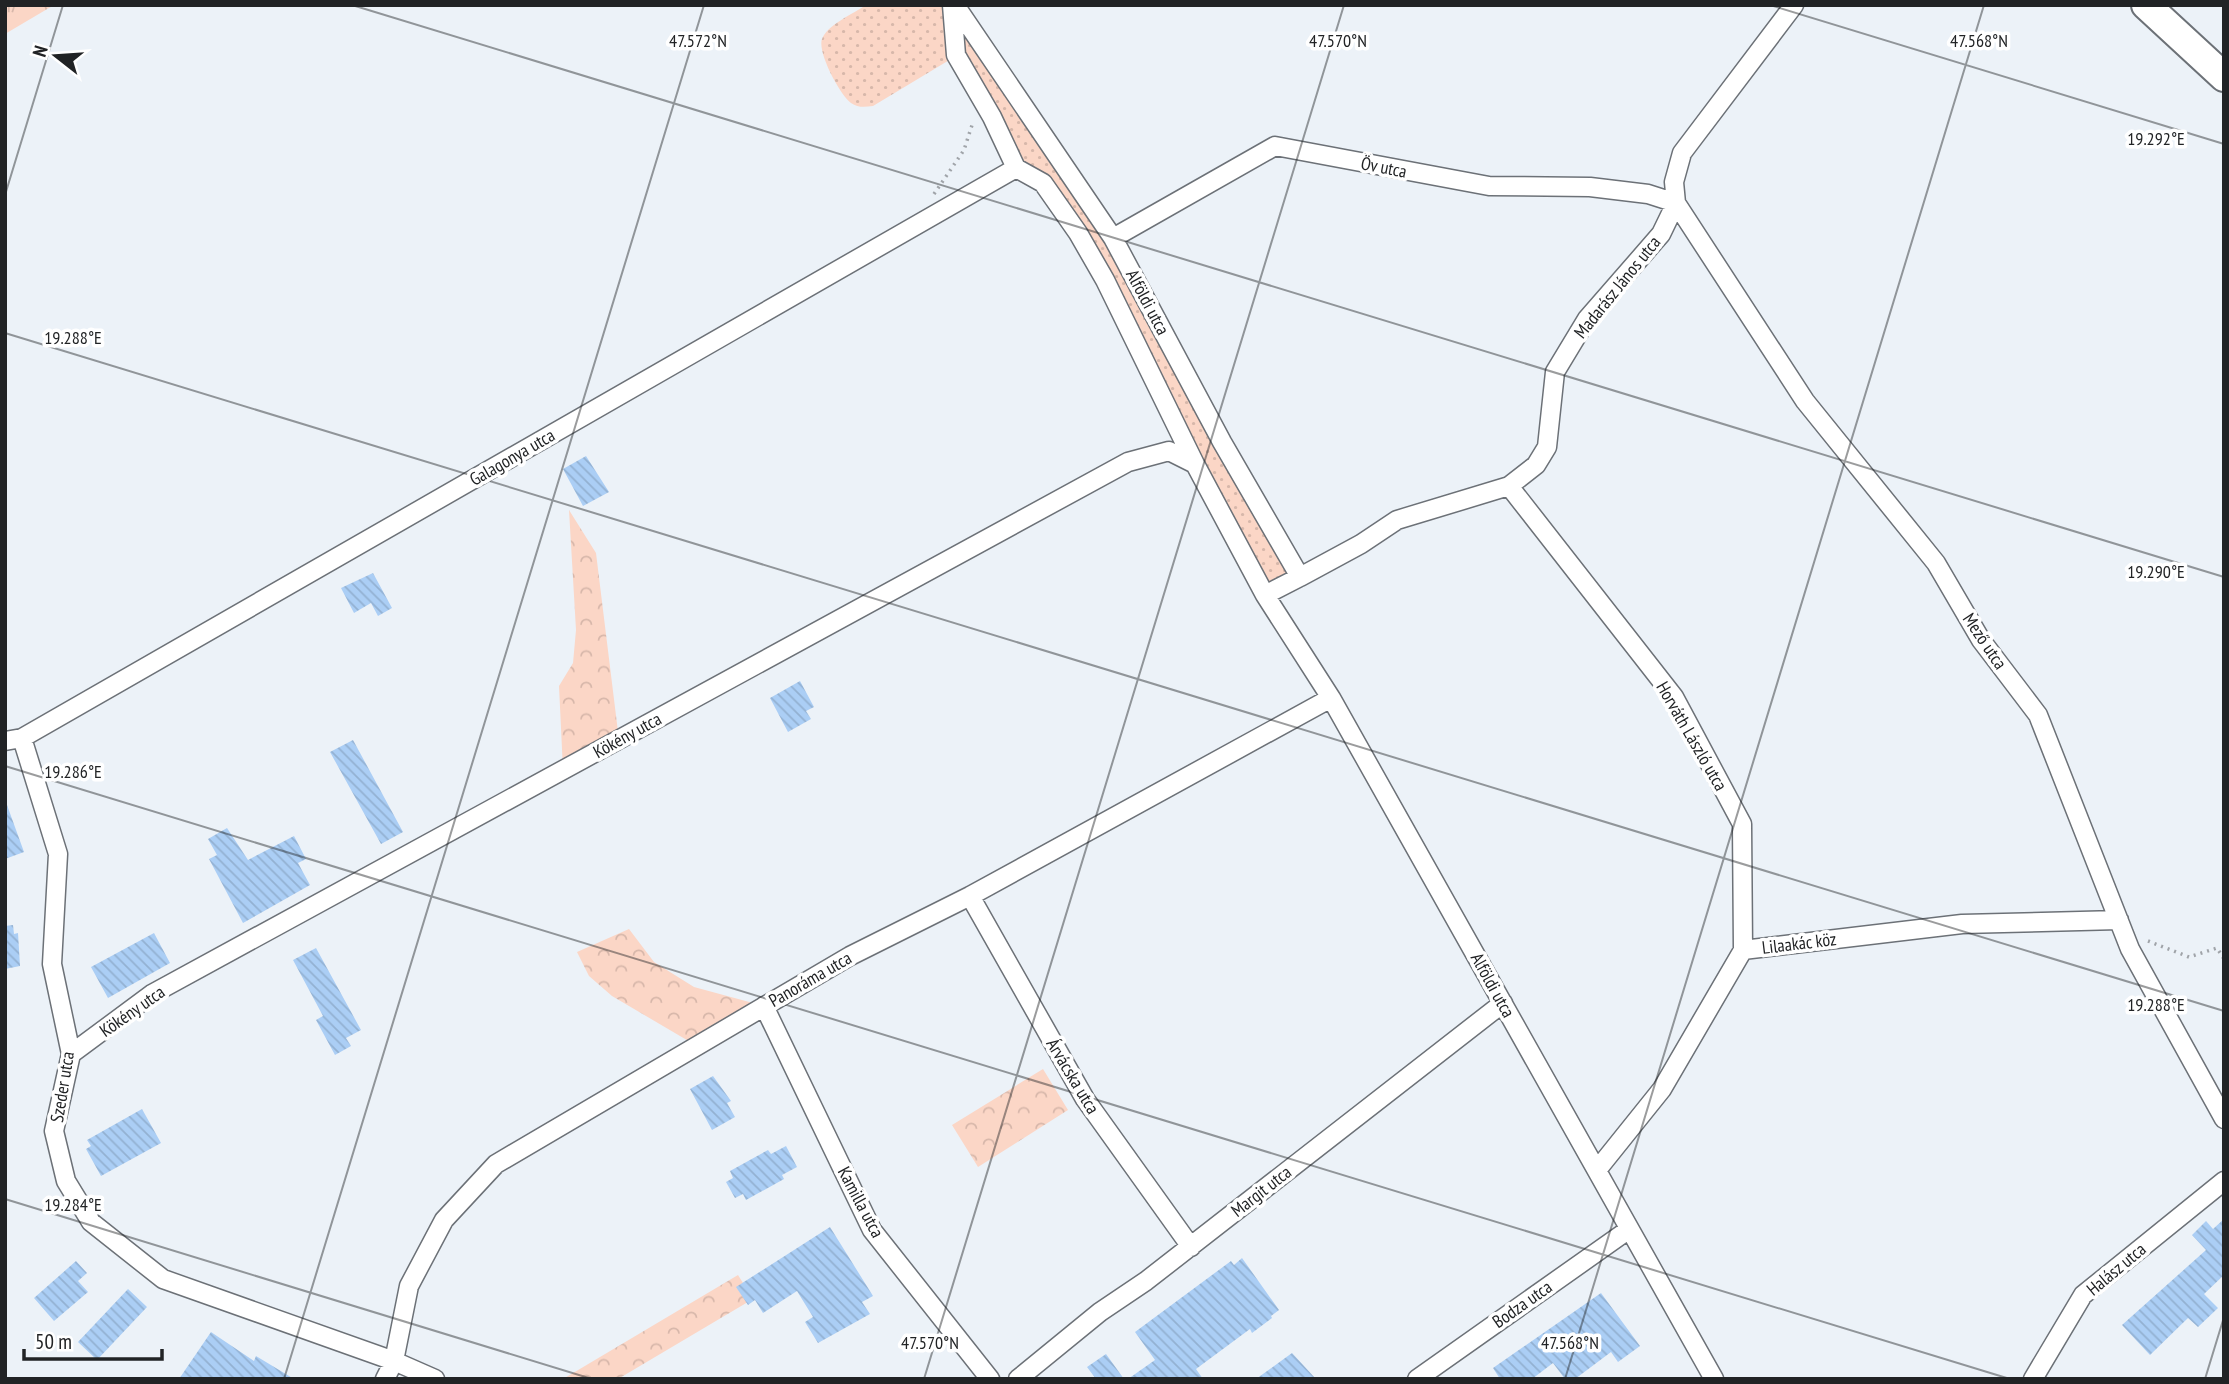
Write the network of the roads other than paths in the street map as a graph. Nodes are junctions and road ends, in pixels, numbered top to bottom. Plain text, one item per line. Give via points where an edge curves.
1 (954, 5) edge
2 (1794, 5) edge
3 (2146, 5) edge
4 (2224, 77) edge
5 (1016, 168) junction
6 (1676, 203) junction
7 (1114, 238) junction
8 (1195, 464) junction
9 (1509, 485) junction
10 (1300, 577) junction
11 (1265, 595) junction
12 (1331, 698) junction
13 (13, 739) edge
14 (970, 896) junction
15 (2119, 920) junction
16 (1742, 950) junction
17 (1503, 1003) junction
18 (764, 1006) junction
19 (71, 1054) junction
20 (2224, 1119) edge
21 (1597, 1170) junction
22 (2224, 1181) edge
23 (1628, 1230) junction
24 (1191, 1247) junction
25 (394, 1361) junction
26 (385, 1379) edge
27 (435, 1379) edge
28 (990, 1379) edge
29 (1018, 1379) edge
30 (1417, 1379) edge
31 (1714, 1379) edge
32 (2033, 1379) edge

1 - 5 street, Alföldi utca via 956,55
1 - 7 street, Alföldi utca
2 - 6 street, Madarász János utca via 1682,153 1674,182
3 - 4 main road
5 - 8 street, Alföldi utca via 1043,183 1078,233
5 - 13 street, Galagonya utca
6 - 7 street, Öv utca via 1648,194 1590,187 1489,186 1275,146
6 - 9 street, Madarász János utca via 1661,234 1587,318 1562,359 1553,384 1547,447 1536,465
6 - 15 street, Mező utca via 1805,401 1936,563 1981,640 2038,715
7 - 10 street, Alföldi utca
8 - 11 street, Alföldi utca
8 - 19 street, Kökény utca via 1169,451 1128,463 152,994
9 - 10 street, Madarász János utca via 1397,520
9 - 16 street, Horváth László utca via 1674,696 1742,824
10 - 11 street
11 - 12 street, Alföldi utca
12 - 14 street, Panoráma utca
12 - 17 street, Alföldi utca
13 - 19 street, Szeder utca via 58,854 52,964
14 - 18 street, Panoráma utca via 850,956
14 - 24 street, Árvácska utca via 1085,1099
15 - 16 street, Lilaakác köz via 1962,924
15 - 20 street, Mező utca via 2130,949
16 - 21 street, Lilaakác köz via 1662,1089
17 - 21 street, Alföldi utca
17 - 24 street, Margit utca
18 - 25 street, Panoráma utca via 496,1164 444,1220 409,1286
18 - 28 street, Kamilla utca via 872,1230
19 - 25 street, Szeder utca via 54,1131 66,1181 91,1222 163,1279
21 - 23 street, Alföldi utca
22 - 32 street, Halász utca via 2083,1295
23 - 30 street, Bodza utca
23 - 31 street, Alföldi utca
24 - 29 street, Margit utca via 1100,1312
25 - 26 street, Panoráma utca
25 - 27 street, Szeder utca

